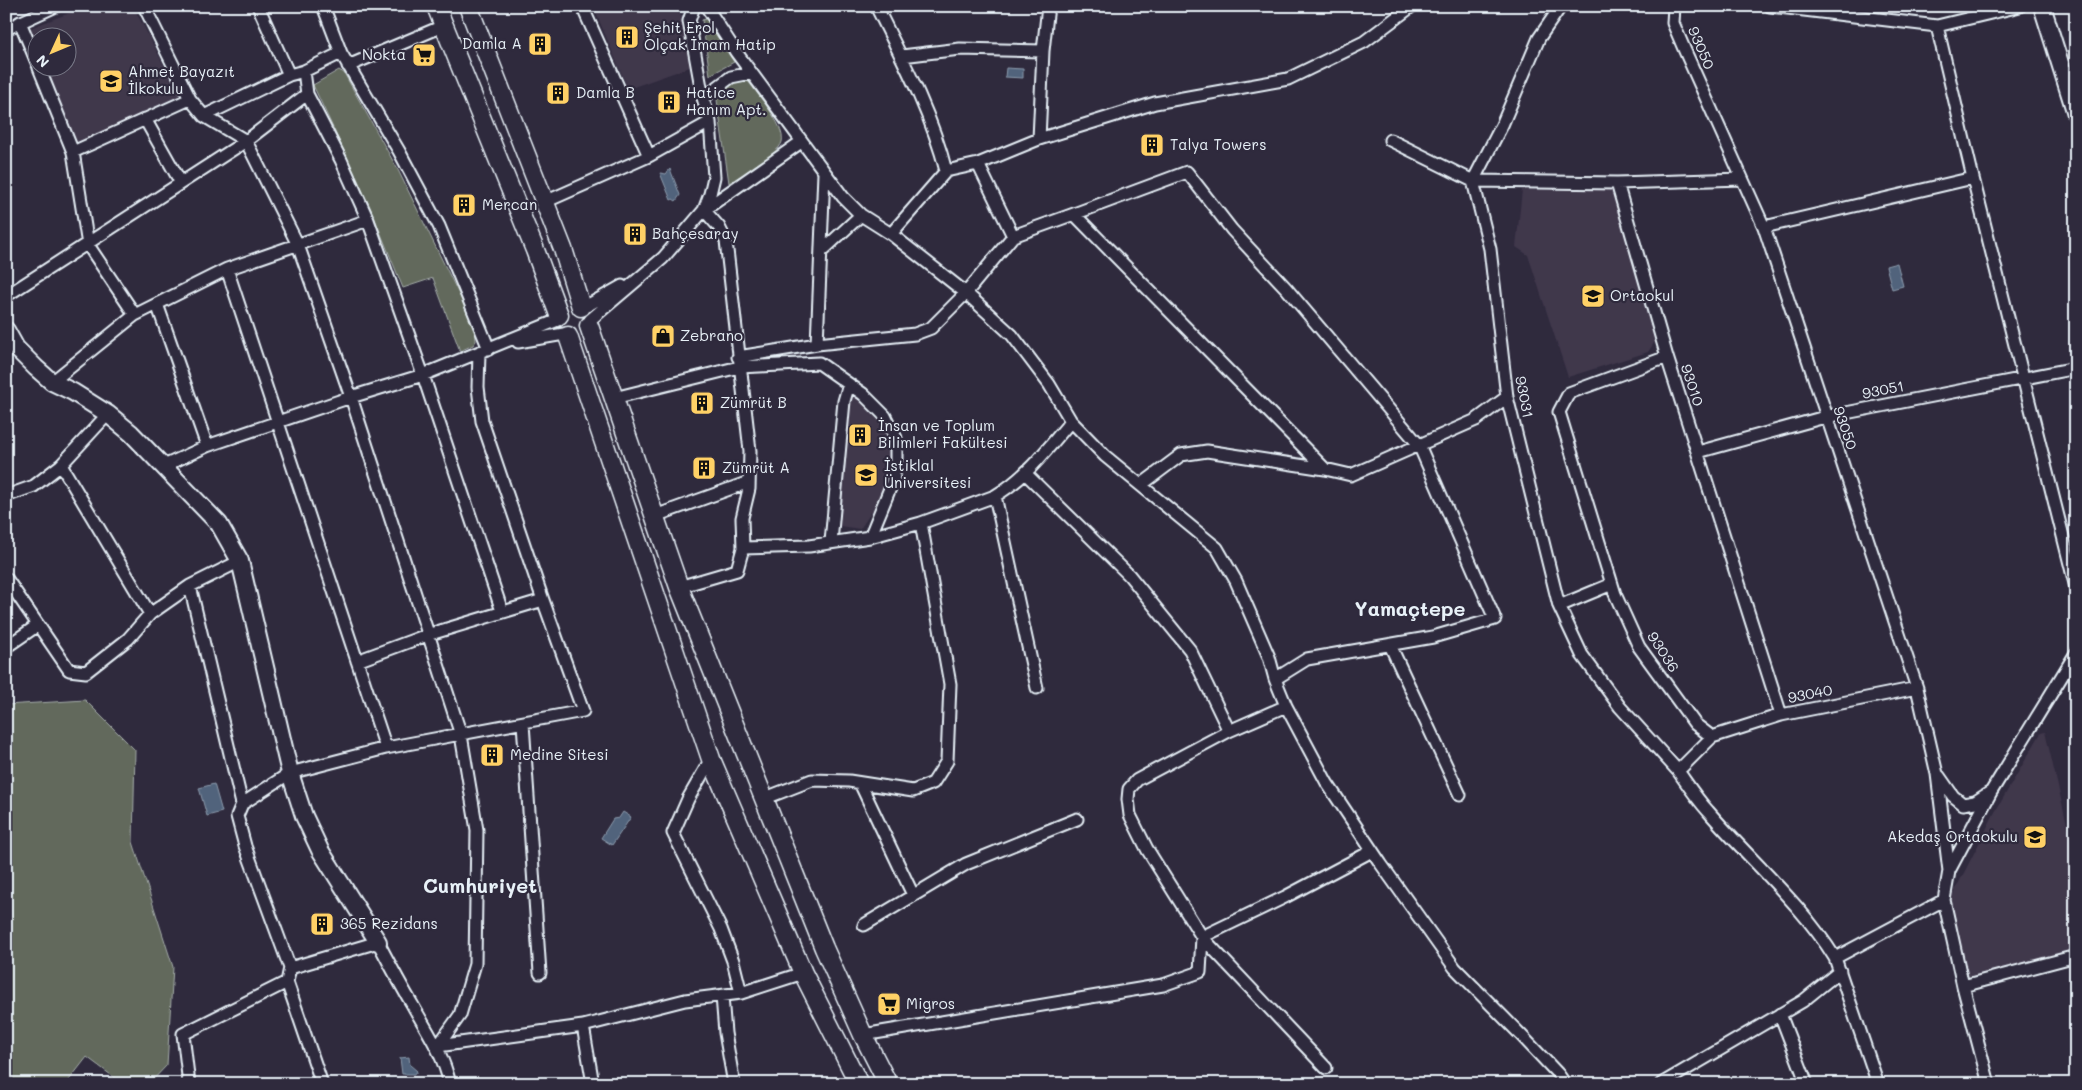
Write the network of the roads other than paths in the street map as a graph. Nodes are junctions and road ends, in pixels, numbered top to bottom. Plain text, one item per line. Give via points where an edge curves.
1 (56, 6) edge
2 (144, 6) edge
3 (258, 6) edge
4 (323, 6) edge
5 (436, 6) edge
6 (468, 6) edge
7 (582, 6) edge
8 (694, 6) edge
9 (706, 6) edge
10 (876, 6) edge
11 (1048, 6) edge
12 (1412, 6) edge
13 (1561, 6) edge
14 (1674, 6) edge
15 (1770, 6) edge
16 (2020, 6) edge
17 (2042, 6) edge
18 (20, 22) junction
19 (443, 26) junction
20 (1937, 26) junction
21 (6, 29) edge
22 (28, 42) edge
23 (1043, 51) junction
24 (341, 53) junction
25 (902, 56) junction
26 (348, 66) junction
27 (304, 71) junction
28 (751, 73) junction
29 (289, 75) junction
30 (43, 78) edge
31 (307, 94) junction
32 (703, 98) junction
33 (190, 99) junction
34 (2076, 114) edge
35 (204, 116) junction
36 (145, 119) junction
37 (710, 122) junction
38 (1039, 139) junction
39 (1390, 140) dead end
40 (246, 141) junction
41 (801, 142) junction
42 (73, 152) junction
43 (649, 156) junction
44 (978, 164) junction
45 (946, 171) junction
46 (824, 172) junction
47 (1973, 178) junction
48 (1742, 179) junction
49 (1474, 181) junction
50 (1617, 183) junction
51 (181, 184) junction
52 (545, 202) junction
53 (704, 210) junction
54 (1074, 214) junction
55 (861, 215) junction
56 (368, 220) junction
57 (1764, 228) junction
58 (891, 234) junction
59 (1013, 236) junction
60 (88, 245) junction
61 (298, 245) junction
62 (822, 251) junction
63 (227, 270) junction
64 (966, 293) junction
65 (6, 296) edge
66 (157, 304) junction
67 (135, 315) junction
68 (586, 315) junction
69 (562, 327) junction
70 (6, 330) edge
71 (817, 344) junction
72 (489, 349) junction
73 (1667, 357) junction
74 (739, 362) junction
75 (2076, 368) edge
76 (423, 376) junction
77 (2022, 378) junction
78 (52, 382) junction
79 (849, 384) junction
80 (351, 397) junction
81 (1507, 397) junction
82 (614, 398) junction
83 (108, 414) junction
84 (1825, 417) junction
85 (1071, 421) junction
86 (277, 422) junction
87 (1419, 445) junction
88 (206, 446) junction
89 (1698, 452) junction
90 (62, 465) junction
91 (164, 466) junction
92 (1324, 469) junction
93 (1026, 474) junction
94 (749, 482) junction
95 (1141, 485) junction
96 (6, 496) edge
97 (996, 496) junction
98 (655, 516) junction
99 (921, 523) junction
100 (870, 536) junction
101 (832, 542) junction
102 (742, 548) junction
103 (240, 561) junction
104 (6, 578) edge
105 (1612, 584) junction
106 (190, 586) junction
107 (679, 587) junction
108 (2076, 588) edge
109 (543, 600) junction
110 (1559, 606) junction
111 (502, 611) junction
112 (150, 614) junction
113 (38, 625) junction
114 (427, 636) junction
115 (1390, 645) junction
116 (6, 647) edge
117 (2076, 652) edge
118 (357, 661) junction
119 (1275, 679) junction
120 (1038, 688) dead end
121 (1917, 688) junction
122 (1286, 706) junction
123 (1781, 715) junction
124 (523, 723) junction
125 (1229, 731) junction
126 (461, 736) junction
127 (1712, 736) junction
128 (386, 748) junction
129 (711, 759) junction
130 (1678, 771) junction
131 (290, 773) junction
132 (1937, 774) junction
133 (860, 783) junction
134 (1991, 792) junction
135 (1460, 795) dead end
136 (763, 799) junction
137 (242, 804) junction
138 (1077, 819) dead end
139 (1372, 851) junction
140 (1949, 871) junction
141 (913, 896) junction
142 (1944, 900) junction
143 (864, 925) dead end
144 (1202, 937) junction
145 (378, 942) junction
146 (2076, 956) edge
147 (1835, 958) junction
148 (290, 968) junction
149 (1840, 971) junction
150 (540, 973) dead end
151 (803, 973) junction
152 (287, 982) junction
153 (1963, 986) junction
154 (741, 993) junction
155 (722, 996) junction
156 (1780, 1014) junction
157 (583, 1026) junction
158 (863, 1035) junction
159 (438, 1046) junction
160 (1326, 1068) dead end
161 (189, 1084) edge
162 (322, 1084) edge
163 (450, 1084) edge
164 (593, 1084) edge
165 (734, 1084) edge
166 (860, 1084) edge
167 (888, 1084) edge
168 (1565, 1084) edge
169 (1661, 1084) edge
170 (1807, 1084) edge
171 (1878, 1084) edge
172 (1989, 1084) edge

1 - 18 street
2 - 33 street
3 - 29 street
4 - 24 street
5 - 19 main road
6 - 52 main road
7 - 43 street
8 - 32 street via 689,21
9 - 28 street
10 - 25 street
11 - 23 street
12 - 38 street via 1364,42 1288,79 1155,103
13 - 49 street via 1539,38
14 - 48 street, 93050 via 1676,30
15 - 20 street
16 - 20 street
17 - 34 street
18 - 21 street
18 - 22 street
19 - 26 street
19 - 69 main road via 536,250
20 - 47 street
23 - 25 street via 960,49
23 - 38 street
24 - 26 street
24 - 27 street
25 - 45 street
26 - 72 street via 400,151 439,226
27 - 29 street
27 - 31 street
28 - 32 street via 731,77
28 - 41 street
29 - 35 street
30 - 42 street
31 - 40 street
31 - 56 street
32 - 37 street
33 - 35 street
33 - 36 street
35 - 40 street
36 - 42 street
36 - 51 street
37 - 43 street
37 - 53 street via 714,177
38 - 44 street
39 - 49 street
40 - 51 street
40 - 61 street
41 - 46 street
41 - 53 street
42 - 60 street
43 - 52 street
44 - 45 street
44 - 59 street
45 - 58 street
46 - 55 street
46 - 62 street
47 - 57 street
47 - 77 street
48 - 50 street
48 - 57 street, 93050
49 - 50 street
49 - 81 street, 93031 via 1490,249
50 - 73 street, 93010
51 - 60 street
52 - 68 main road
53 - 68 street via 648,271
53 - 74 street via 726,241
54 - 59 street
54 - 87 street via 1187,172 1232,230 1286,288
54 - 92 street
55 - 58 street
55 - 62 street
56 - 61 street
56 - 76 street
57 - 84 street, 93050
58 - 64 street
59 - 64 street
60 - 65 street
60 - 67 street
61 - 63 street
61 - 80 street
62 - 71 street
63 - 66 street
63 - 86 street
64 - 71 street via 931,328 915,334
64 - 85 street via 1012,335 1049,384
66 - 67 street
66 - 88 street
67 - 78 street
68 - 69 main road via 583,334 574,337
68 - 69 main road via 571,305 561,311
68 - 82 main road
69 - 72 street
69 - 129 main road
70 - 78 street via 16,348
71 - 74 street
72 - 76 street
72 - 109 street via 478,387 482,421
73 - 89 street, 93010
73 - 105 street, 93036 via 1569,393 1559,412
74 - 79 street via 819,363
74 - 82 street
74 - 94 street via 750,451
75 - 77 street, 93051
76 - 80 street
76 - 111 street
77 - 84 street, 93051
77 - 108 street
78 - 83 street
79 - 100 street via 885,416 896,438 892,481
79 - 101 street via 844,401
80 - 86 street
80 - 114 street
81 - 87 street via 1476,420
81 - 110 street, 93031
82 - 98 main road
83 - 90 street
83 - 91 street
84 - 89 street, 93051
84 - 121 street, 93050
85 - 93 street
85 - 95 street via 1105,456
86 - 88 street
86 - 118 street
87 - 92 street via 1351,475
87 - 115 street via 1495,619 1434,637
88 - 91 street
89 - 123 street, 93010
90 - 96 street via 34,486
90 - 112 street
91 - 103 street via 219,524
92 - 95 street via 1207,451 1181,455
93 - 97 street
93 - 125 street via 1129,575 1190,650
94 - 98 street
94 - 102 street via 742,518
95 - 119 street via 1217,548 1236,581 1269,657
97 - 99 street
97 - 120 street
98 - 107 main road
99 - 100 street
99 - 133 street via 950,684 947,761 933,783 913,791
100 - 101 street
101 - 102 street
102 - 107 street via 737,570
103 - 106 street
103 - 131 street
104 - 113 street
105 - 110 street
105 - 127 street, 93036 via 1639,647 1695,724
106 - 112 street
106 - 137 street
107 - 136 main road
109 - 111 street
109 - 124 street via 583,711
110 - 130 street, 93031 via 1582,655 1620,706
111 - 114 street
112 - 113 street via 128,639 86,672 69,670
113 - 116 street
114 - 118 street
114 - 126 street
115 - 119 street via 1307,659
115 - 135 street
117 - 134 street
118 - 128 street
119 - 122 street
121 - 123 street, 93040
121 - 132 street, 93050
122 - 125 street
122 - 139 street via 1327,784
123 - 127 street, 93040
124 - 126 street
124 - 150 street
125 - 144 street via 1137,780 1129,789 1130,815 1146,848
126 - 128 street
126 - 159 street via 477,830 475,964 460,1015
127 - 130 street
128 - 131 street
129 - 151 main road
129 - 154 street via 673,833 721,929
130 - 147 street via 1706,810 1801,912
131 - 137 street
131 - 145 street via 304,816 320,850
132 - 134 street via 1952,796 1963,804 1975,802
132 - 140 street, 93050
133 - 136 street via 812,780
133 - 141 street
134 - 140 street
136 - 158 main road
137 - 148 street via 237,816 245,846
138 - 141 street via 966,864
139 - 144 street
139 - 168 street via 1455,968
140 - 142 street
141 - 143 street
142 - 147 street
142 - 153 street
144 - 158 street via 1200,972 1163,985
144 - 160 street
145 - 148 street
145 - 159 street
146 - 153 street
147 - 149 street
148 - 152 street
149 - 156 street via 1803,1001
149 - 171 street
151 - 154 street
151 - 166 main road
152 - 161 street via 183,1034
152 - 162 street
153 - 172 street
154 - 155 street
155 - 157 street via 685,1000
155 - 165 street
156 - 169 street
156 - 170 street
157 - 159 street
157 - 164 street
158 - 167 main road
159 - 163 street

